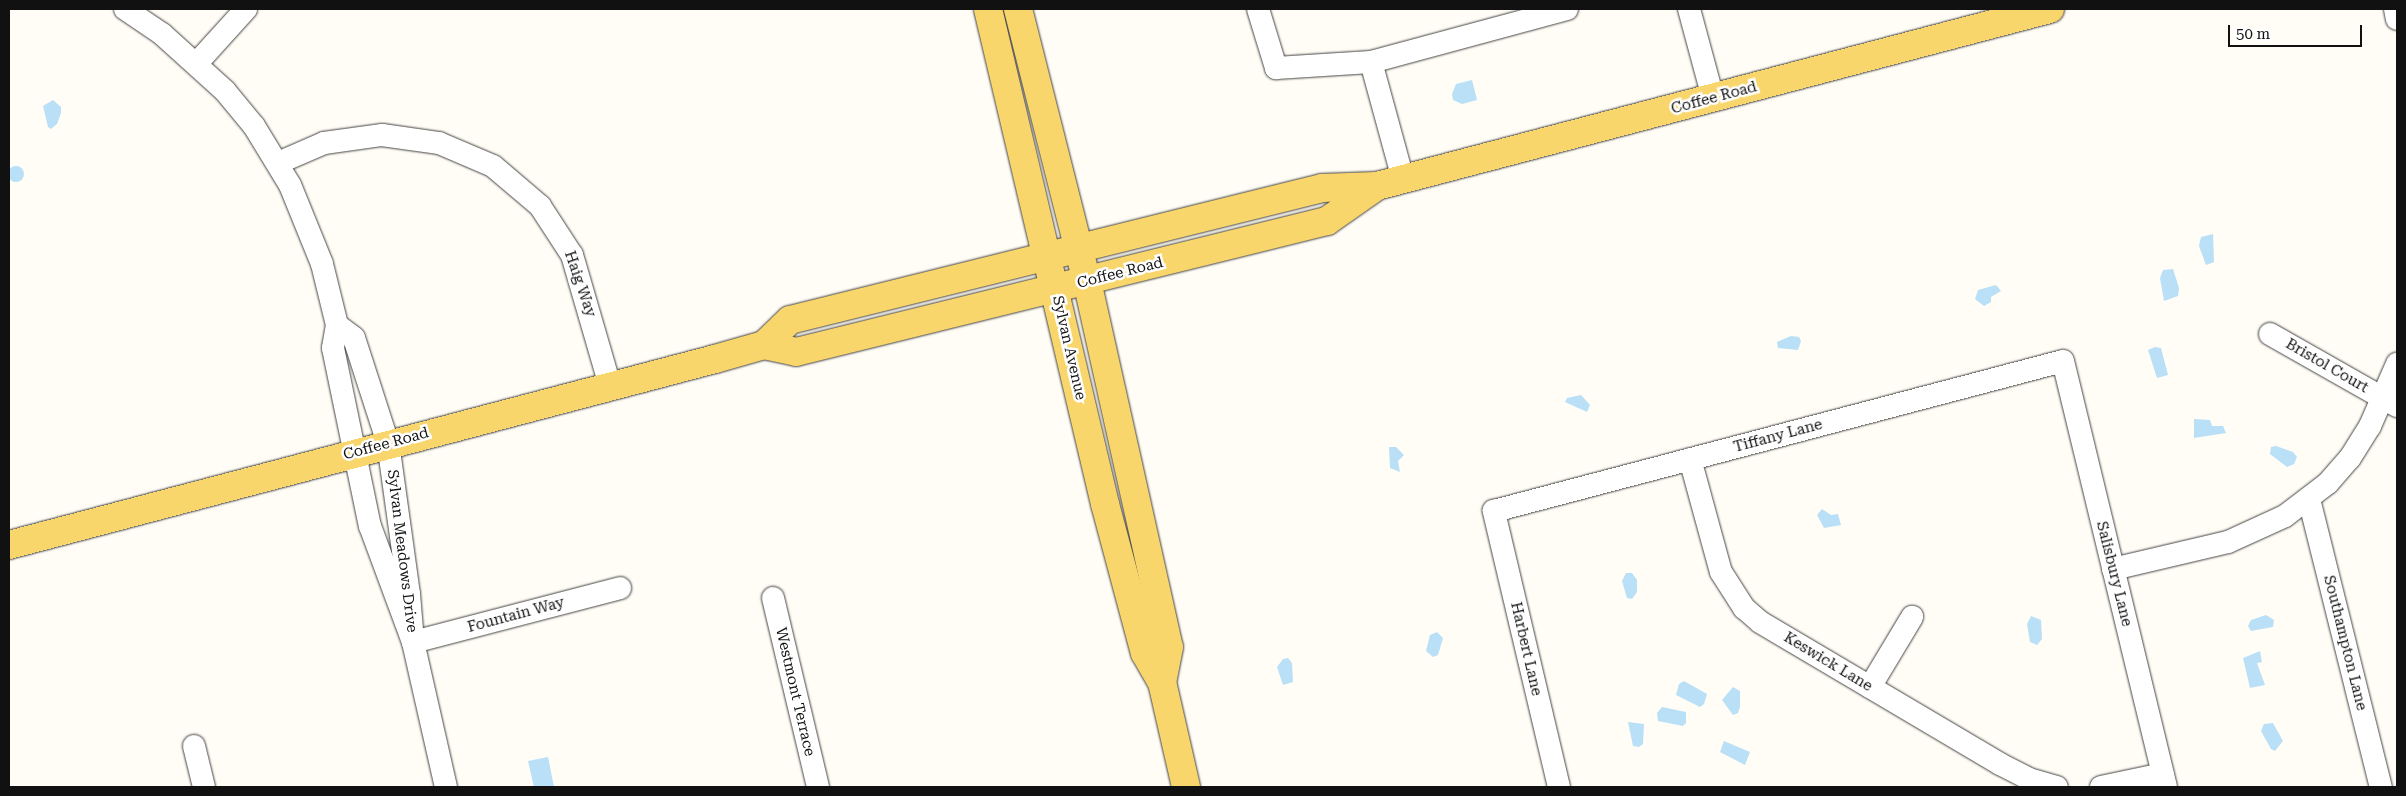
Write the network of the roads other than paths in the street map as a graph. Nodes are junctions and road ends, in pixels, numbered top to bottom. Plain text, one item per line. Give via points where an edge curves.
1 (124, 9) edge
2 (246, 9) edge
3 (988, 9) edge
4 (1018, 9) edge
5 (1258, 9) edge
6 (1567, 9) edge
7 (1689, 9) edge
8 (2050, 9) edge
9 (2395, 9) edge
10 (2397, 19) edge
11 (1371, 62) junction
12 (197, 63) junction
13 (1713, 98) junction
14 (278, 163) junction
15 (1404, 179) junction
16 (1378, 186) junction
17 (1078, 249) junction
18 (1049, 257) junction
19 (1087, 281) junction
20 (1056, 289) junction
21 (337, 324) junction
22 (2270, 334) dead end
23 (764, 345) junction
24 (2063, 361) joint
25 (2397, 364) edge
26 (610, 386) junction
27 (2390, 402) edge
28 (388, 443) junction
29 (356, 452) junction
30 (1690, 459) junction
31 (2309, 499) junction
32 (1494, 511) joint
33 (9, 545) edge
34 (2113, 569) junction
35 (620, 588) dead end
36 (773, 598) dead end
37 (1912, 617) dead end
38 (413, 642) junction
39 (1162, 682) junction
40 (1870, 687) junction
41 (194, 746) dead end
42 (2164, 781) edge
43 (204, 787) edge
44 (446, 787) edge
45 (818, 787) edge
46 (1186, 787) edge
47 (1559, 787) edge
48 (2057, 787) edge
49 (2101, 787) edge
50 (2381, 787) edge

1 - 12 street, Sylvan Meadows Drive
2 - 12 street
3 - 18 main road, Sylvan Avenue
4 - 17 main road, Sylvan Avenue
5 - 11 street via 1276,68
6 - 11 street
7 - 13 street
8 - 13 main road, Coffee Road
9 - 10 street
11 - 15 street
12 - 14 street, Sylvan Meadows Drive via 254,126
13 - 15 main road, Coffee Road
14 - 21 street, Sylvan Meadows Drive via 310,228
14 - 26 street, Haig Way via 324,143 382,135 440,143 493,166 540,206 572,255
15 - 16 main road, Coffee Road
16 - 17 main road, Coffee Road via 1322,188
16 - 19 main road, Coffee Road via 1327,221
17 - 18 main road, Coffee Road
17 - 19 main road, Sylvan Avenue
18 - 20 main road, Sylvan Avenue
18 - 23 main road, Coffee Road via 790,320
19 - 20 main road, Coffee Road
19 - 39 main road, Sylvan Avenue via 1169,648
20 - 23 main road, Coffee Road via 796,352
20 - 39 main road, Sylvan Avenue via 1105,504 1145,653
21 - 28 street, Sylvan Meadows Drive via 354,338
21 - 29 street, Sylvan Meadows Drive via 333,348
22 - 27 street, Bristol Court
23 - 26 main road, Coffee Road
24 - 30 street, Tiffany Lane
24 - 34 street, Salisbury Lane
25 - 27 street
26 - 28 main road, Coffee Road
27 - 31 street via 2350,458
28 - 29 main road, Coffee Road
28 - 38 street, Sylvan Meadows Drive
29 - 33 main road, Coffee Road
29 - 38 street, Sylvan Meadows Drive via 370,526
30 - 32 street, Tiffany Lane
30 - 40 street, Keswick Lane via 1721,572 1731,591 1760,622
31 - 34 street via 2285,516 2238,538
31 - 50 street, Southampton Lane
32 - 47 street, Harbert Lane
34 - 42 street, Salisbury Lane
35 - 38 street, Fountain Way
36 - 45 street, Westmont Terrace
37 - 40 street
38 - 44 street, Sylvan Meadows Drive
39 - 46 main road, Sylvan Avenue
40 - 48 street, Keswick Lane via 2000,764 2029,779
41 - 43 street
42 - 49 street

